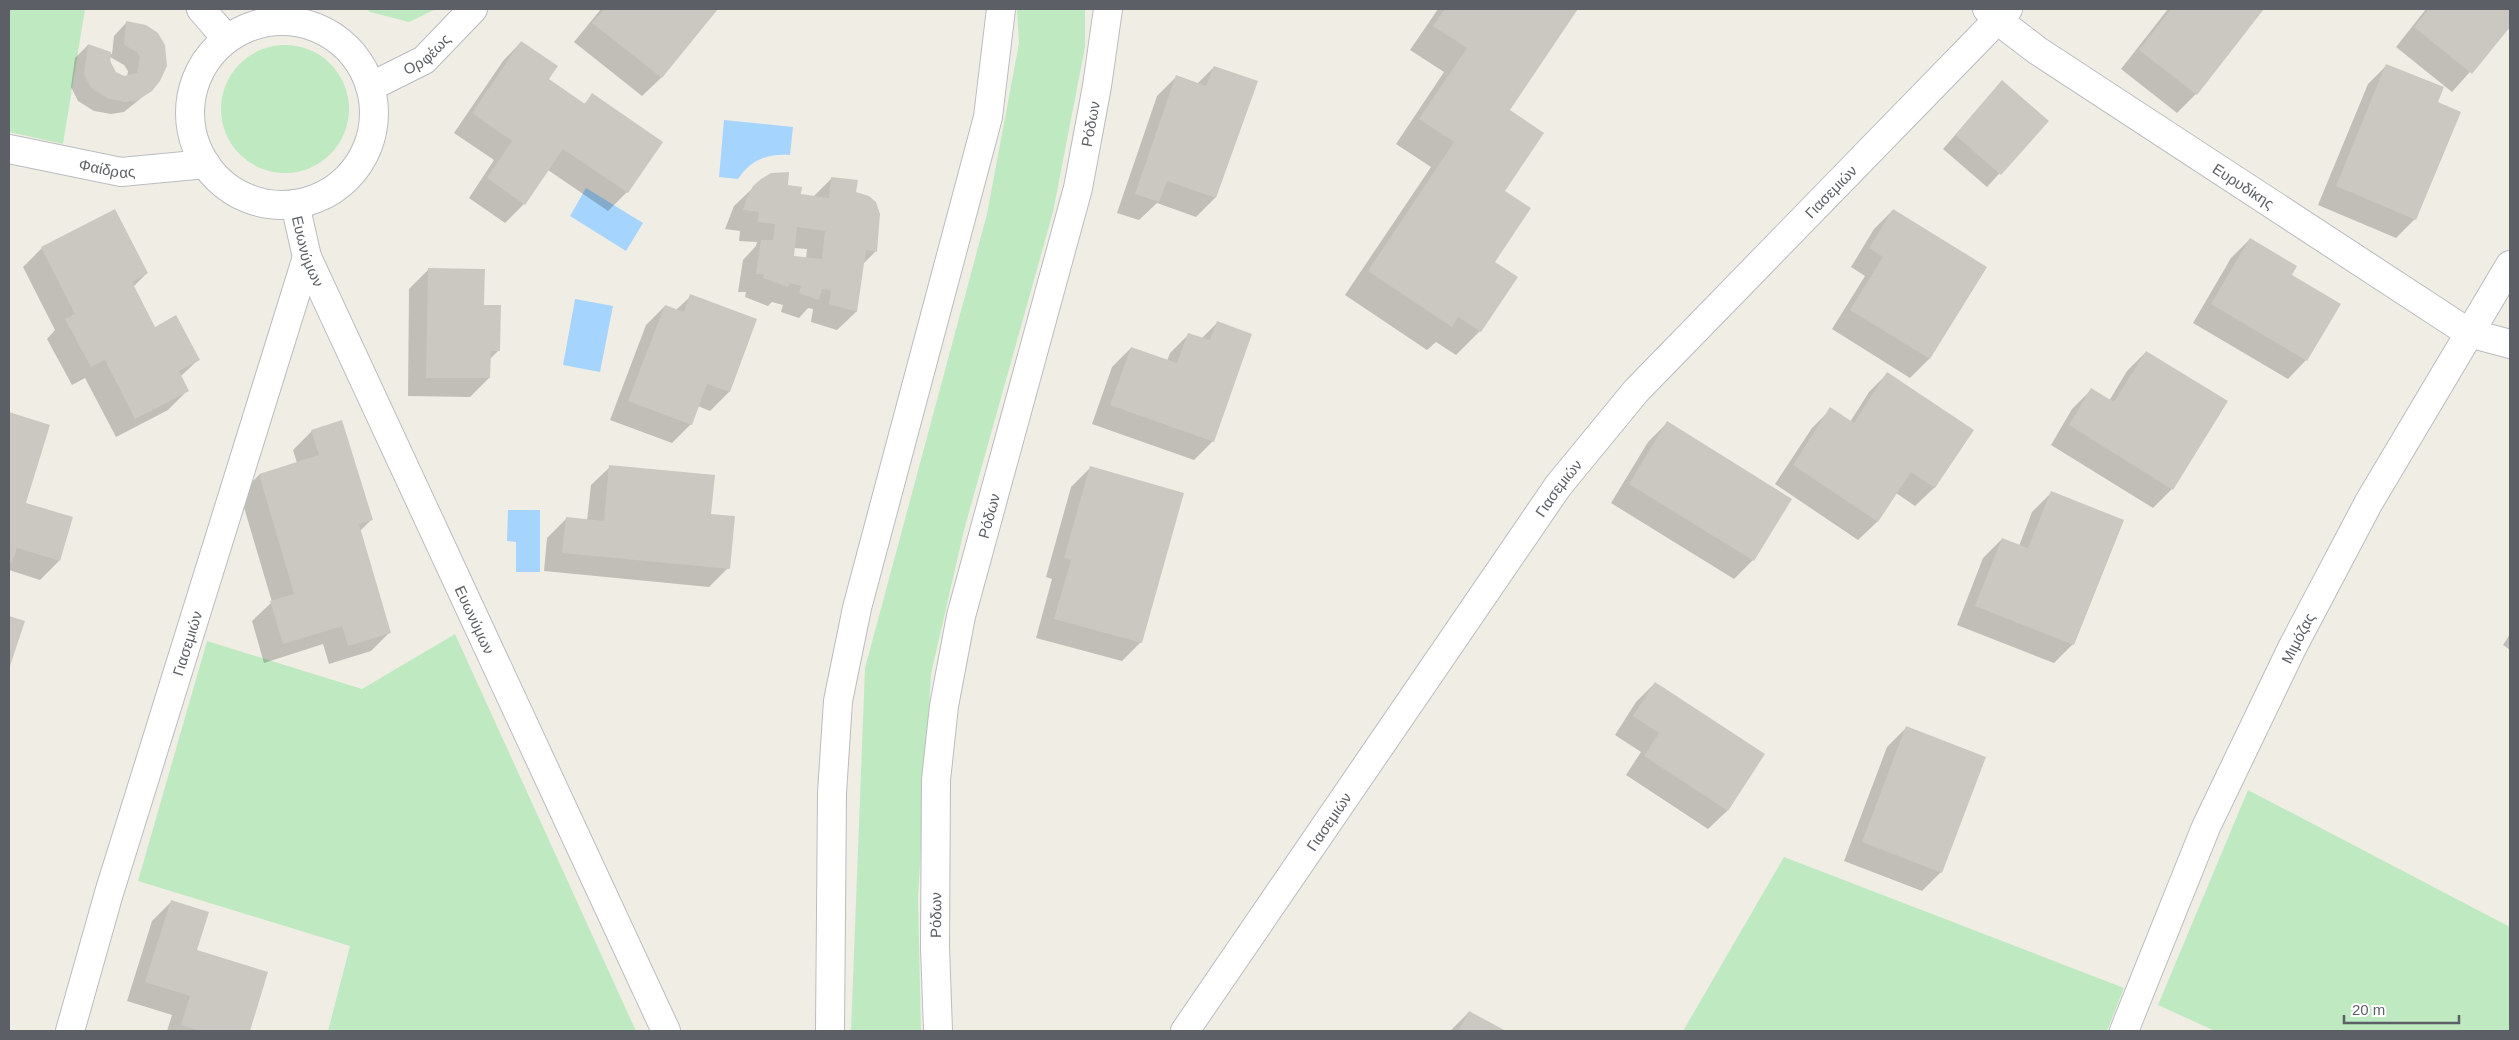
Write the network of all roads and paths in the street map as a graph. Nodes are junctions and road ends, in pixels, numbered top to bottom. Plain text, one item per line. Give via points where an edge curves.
1 (201, 9) edge
2 (473, 9) edge
3 (1001, 9) edge
4 (1108, 9) edge
5 (1997, 12) edge
6 (314, 17) edge
7 (227, 39) junction
8 (370, 87) junction
9 (9, 149) edge
10 (206, 164) junction
11 (295, 204) junction
12 (307, 257) junction
13 (2510, 265) edge
14 (2469, 333) junction
15 (2510, 344) edge
16 (70, 1031) edge
17 (666, 1031) edge
18 (830, 1031) edge
19 (938, 1031) edge
20 (1185, 1031) edge
21 (2124, 1031) edge

1 - 7 street
2 - 8 street, Ορφέως via 424,60
3 - 18 street via 988,117 859,599 838,701 832,793
4 - 19 street, Ρόδων via 1078,188 961,616 944,706 936,780
5 - 14 street, Ευρυδίκης via 2038,51
5 - 20 street, Γιασεμιών via 1636,391 1558,486
6 - 7 street via 253,25
6 - 8 street via 348,48 362,66
7 - 10 street via 207,59 195,84 190,111 194,139
8 - 11 street via 374,112 370,139 360,162 342,182 321,196
9 - 10 street, Φαίδρας via 121,172
10 - 11 street via 224,185 250,199 278,205
11 - 12 street, Ευωνύμων
12 - 16 street, Γιασεμιών via 109,893
12 - 17 street, Ευωνύμων
13 - 14 street, Μιμόζας
14 - 15 street, Ευρυδίκης
14 - 21 street, Μιμόζας via 2369,502 2292,648 2206,826

